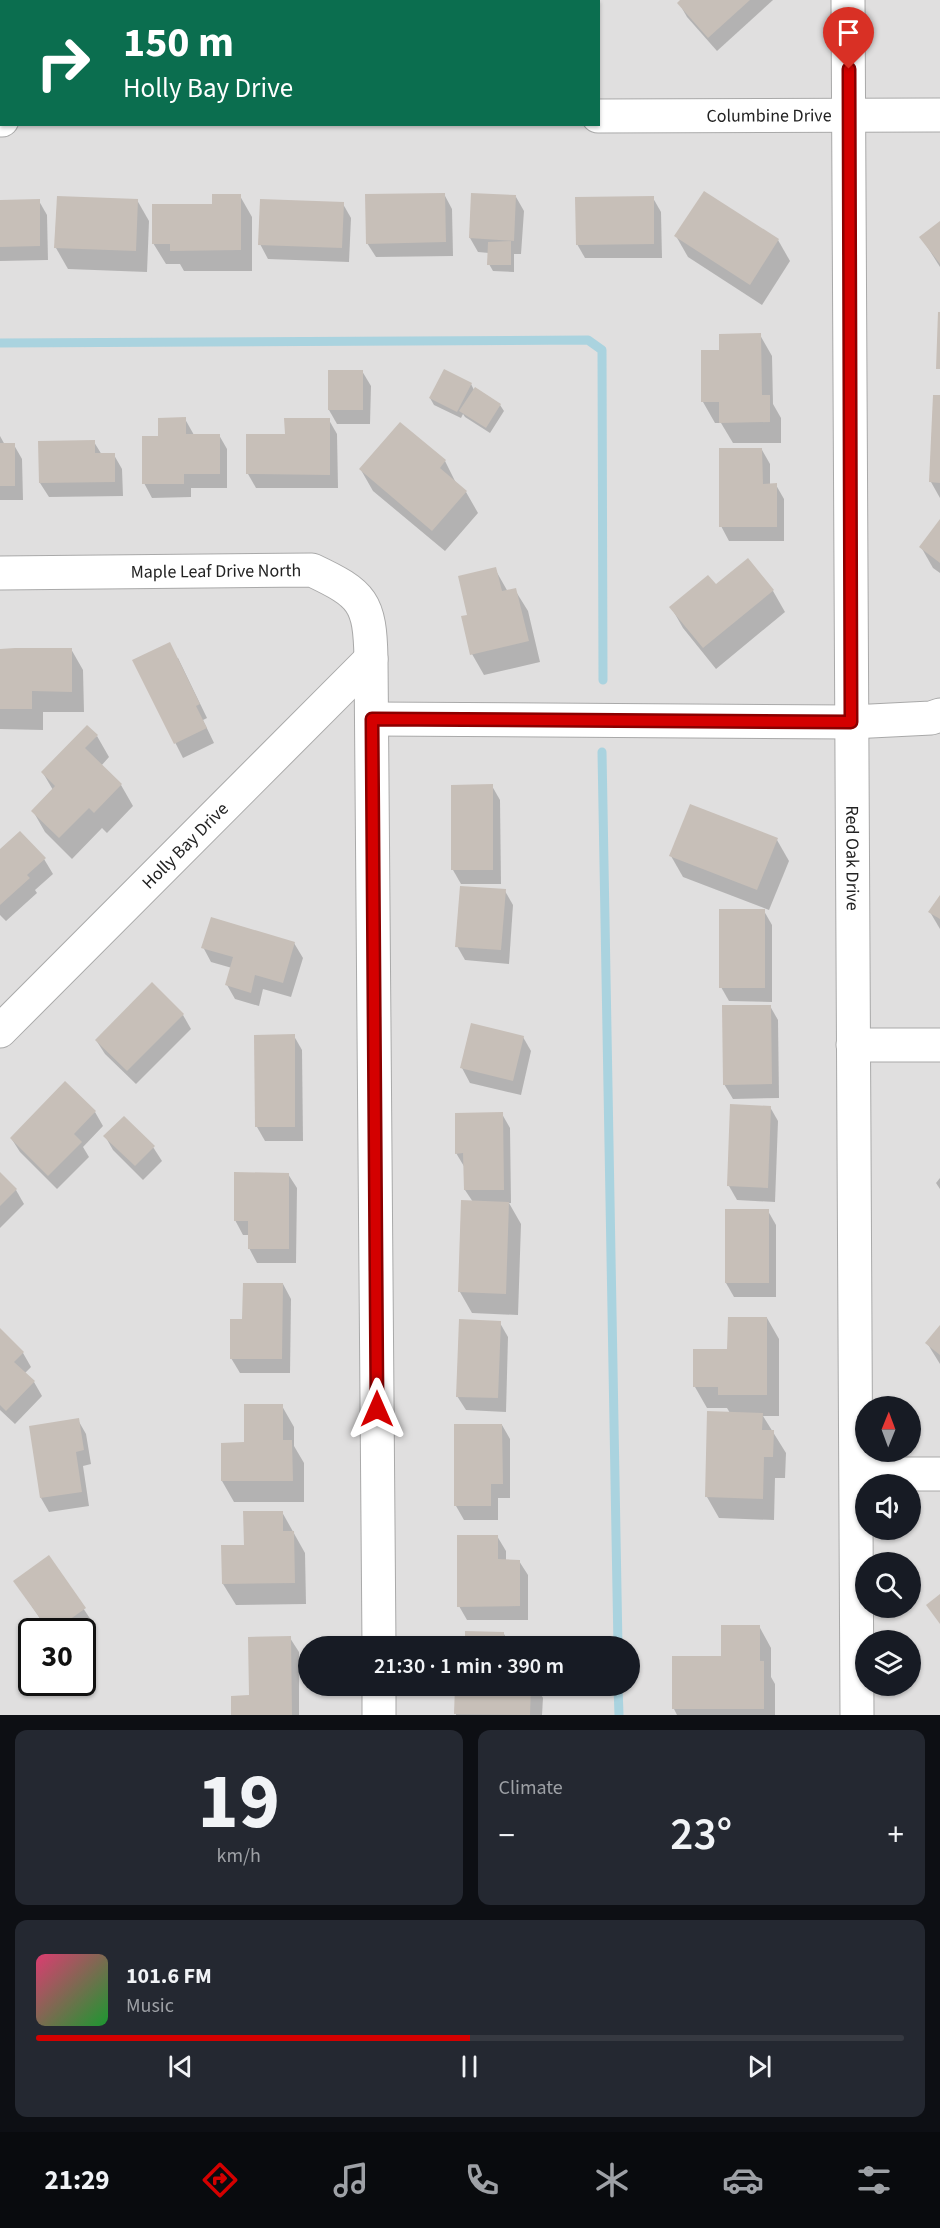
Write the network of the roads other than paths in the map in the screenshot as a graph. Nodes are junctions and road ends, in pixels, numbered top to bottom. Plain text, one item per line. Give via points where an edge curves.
1 (848, 0) edge
2 (849, 114) junction
3 (940, 115) edge
4 (600, 116) edge
5 (0, 573) edge
6 (371, 659) junction
7 (940, 714) edge
8 (372, 719) junction
9 (851, 722) junction
10 (0, 1031) edge
11 (940, 1045) edge
12 (853, 1046) junction
13 (857, 1474) edge
14 (921, 1474) edge
15 (940, 1474) edge
16 (857, 1540) edge
17 (379, 1636) edge
18 (379, 1696) edge
19 (379, 1715) edge
20 (856, 1715) edge

1 - 2 street, Red Oak Drive
2 - 3 street, Columbine Drive
2 - 4 street, Columbine Drive
2 - 9 street, Red Oak Drive
5 - 6 street, Maple Leaf Drive North via 312,570 340,583 364,604 371,626
6 - 8 street, Maple Leaf Drive North
6 - 10 street, Holly Bay Drive
7 - 9 street via 931,718
8 - 9 street
8 - 17 street, Maple Leaf Drive North
9 - 12 street, Red Oak Drive
11 - 12 street
12 - 13 street, Red Oak Drive
14 - 15 street
16 - 20 street, Red Oak Drive
18 - 19 street

